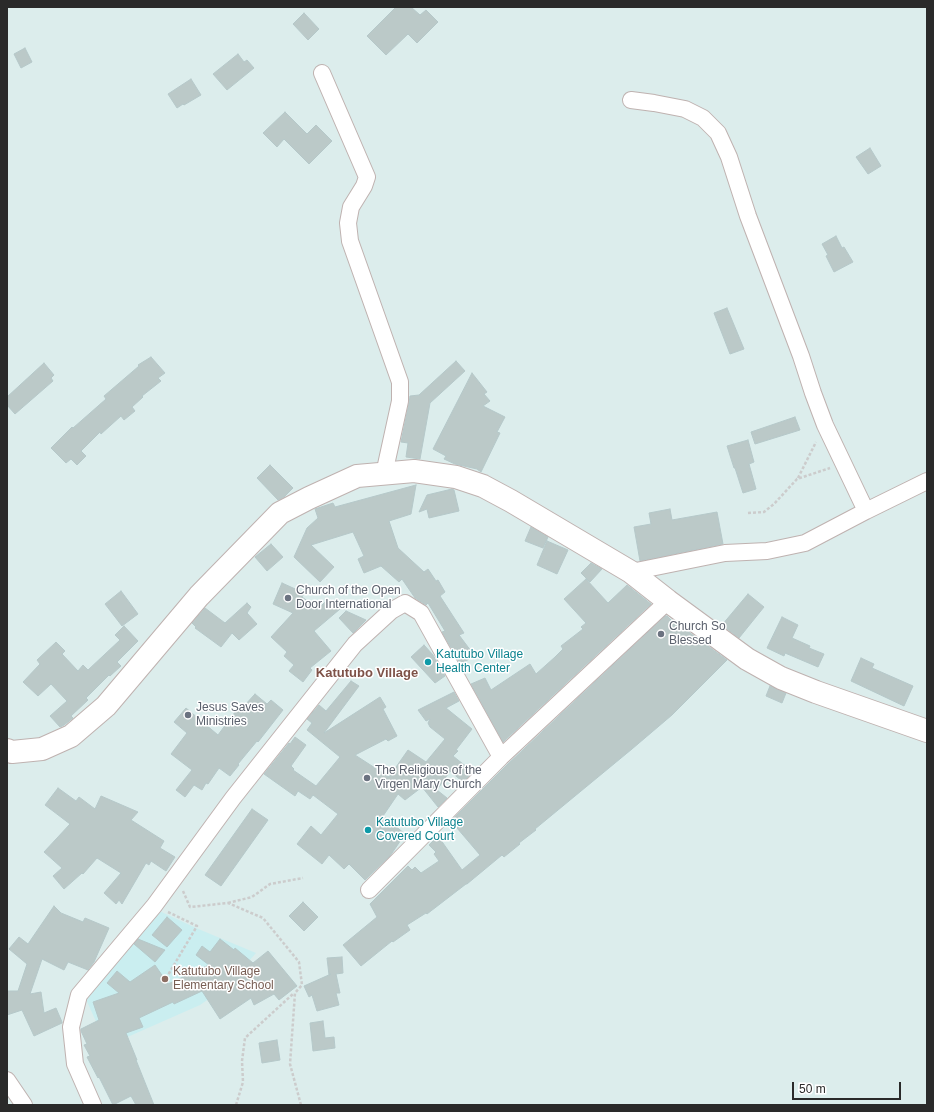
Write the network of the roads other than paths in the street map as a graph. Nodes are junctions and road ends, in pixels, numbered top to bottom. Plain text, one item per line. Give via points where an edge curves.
1 (322, 73) dead end
2 (631, 100) dead end
3 (384, 474) junction
4 (927, 481) edge
5 (866, 511) junction
6 (631, 572) junction
7 (668, 601) junction
8 (927, 731) edge
9 (7, 750) edge
10 (501, 757) junction
11 (369, 890) dead end
12 (7, 1080) edge
13 (24, 1105) edge
14 (92, 1105) edge

1 - 3 street via 367,177 351,207 348,223 350,241 400,382 400,401
2 - 5 street via 685,109 703,118 718,133 729,157 748,216 825,425
3 - 6 street via 414,471 456,477 483,486
3 - 9 street via 357,476 280,513 199,596 106,706 71,736 42,749 12,752
4 - 5 street
5 - 6 street via 805,542 767,551 725,553
6 - 7 street
7 - 8 street via 747,659 781,678
7 - 10 street
10 - 11 street
10 - 14 street via 421,613 405,602 391,611 355,644 233,798 154,906 79,995 71,1027 75,1064
12 - 13 street

